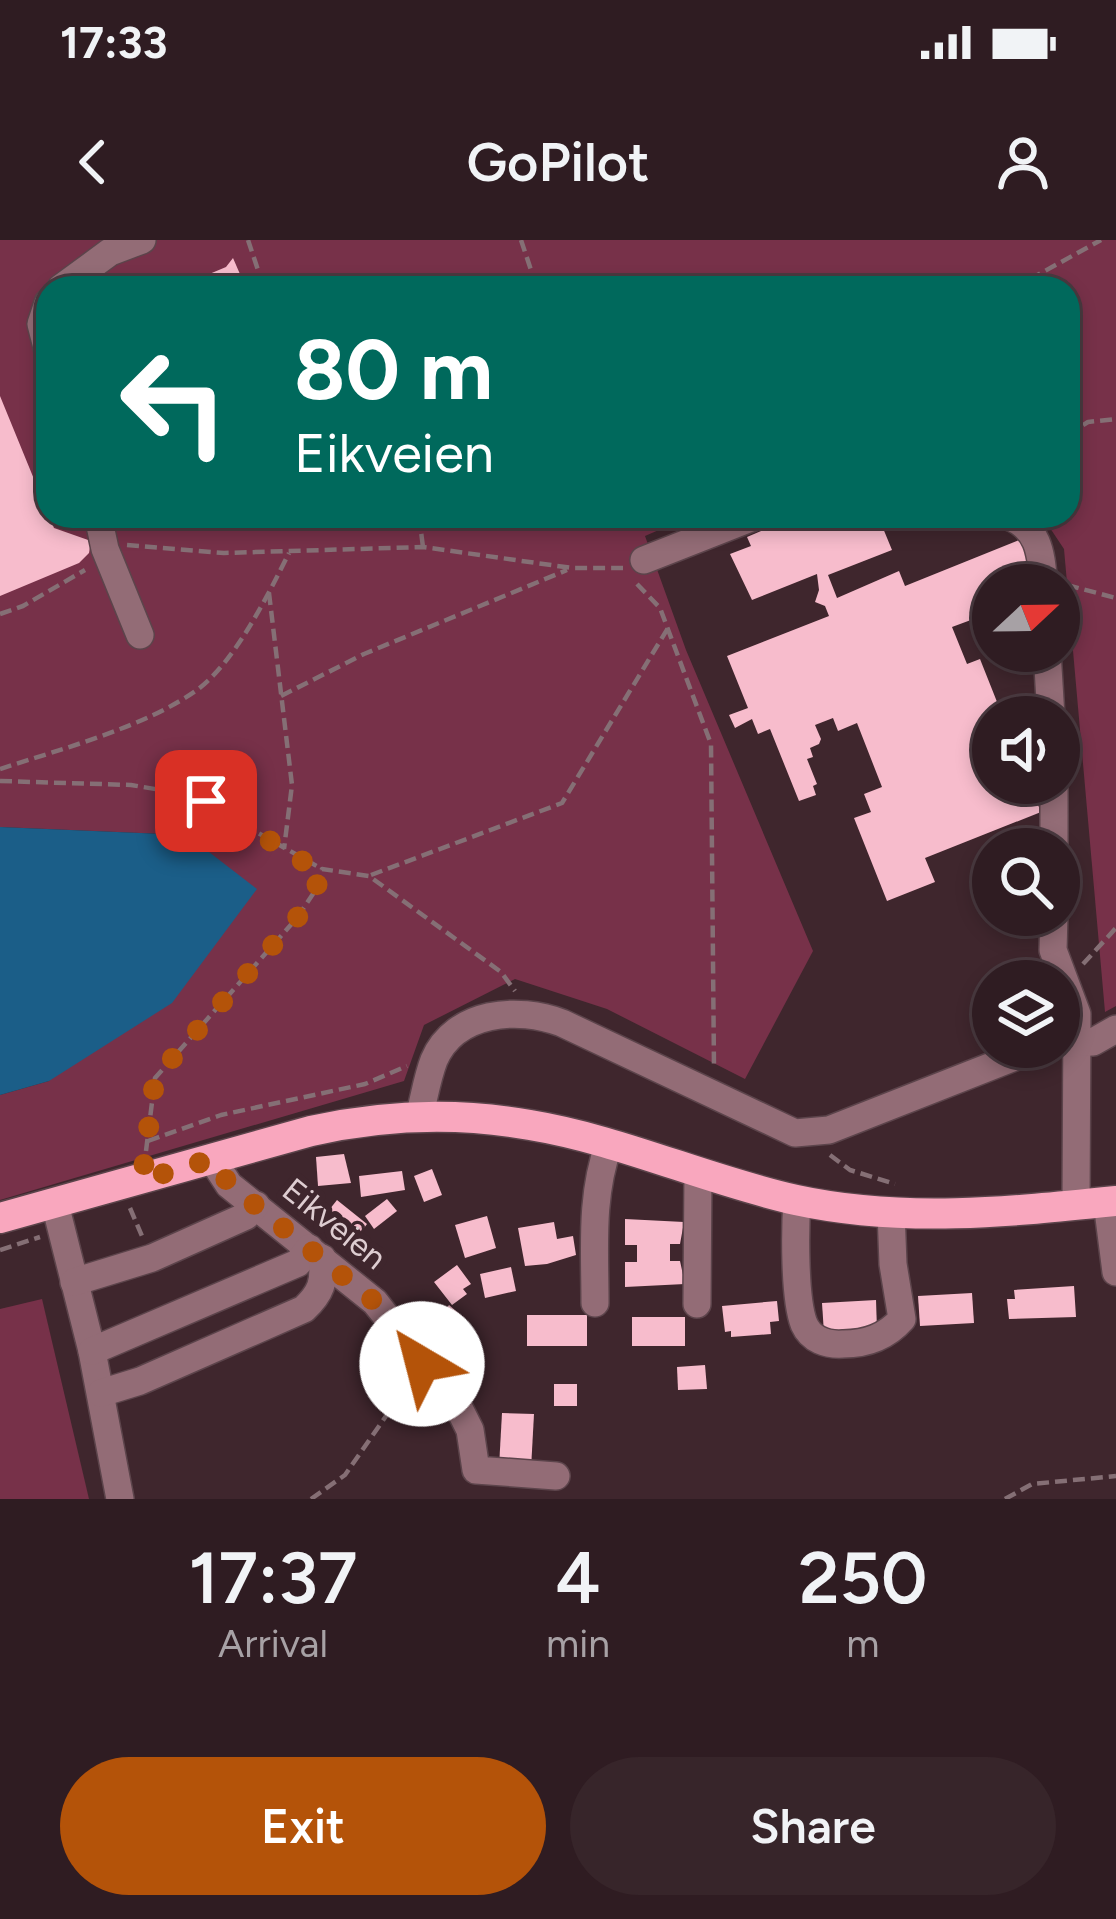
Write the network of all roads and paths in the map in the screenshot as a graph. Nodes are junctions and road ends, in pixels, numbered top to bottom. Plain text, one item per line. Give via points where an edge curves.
1 (142, 240) edge
2 (248, 240) edge
3 (521, 240) edge
4 (1101, 240) edge
5 (77, 276) edge
6 (260, 276) edge
7 (533, 276) edge
8 (1036, 276) edge
9 (1116, 419) edge
10 (1080, 427) edge
11 (101, 528) edge
12 (421, 528) edge
13 (725, 528) edge
14 (1027, 528) edge
15 (423, 547) junction
16 (105, 549) junction
17 (289, 553) junction
18 (644, 560) dead end
19 (1041, 564) edge
20 (572, 568) junction
21 (1080, 591) edge
22 (269, 593) junction
23 (1116, 598) edge
24 (0, 614) edge
25 (668, 628) junction
26 (140, 635) dead end
27 (281, 696) junction
28 (0, 769) edge
29 (0, 781) edge
30 (284, 849) junction
31 (322, 869) junction
32 (369, 877) junction
33 (1116, 928) edge
34 (1080, 966) edge
35 (524, 1012) junction
36 (1116, 1029) edge
37 (1080, 1043) edge
38 (412, 1064) dead end
39 (987, 1068) edge
40 (1073, 1068) edge
41 (707, 1094) junction
42 (419, 1118) junction
43 (810, 1133) junction
44 (148, 1141) junction
45 (609, 1144) junction
46 (212, 1159) junction
47 (698, 1171) junction
48 (132, 1183) junction
49 (914, 1185) dead end
50 (797, 1200) junction
51 (1100, 1203) edge
52 (256, 1205) junction
53 (891, 1213) junction
54 (58, 1216) junction
55 (0, 1219) edge
56 (0, 1250) edge
57 (316, 1253) junction
58 (152, 1258) junction
59 (1116, 1272) edge
60 (74, 1282) junction
61 (595, 1303) dead end
62 (698, 1304) dead end
63 (92, 1351) junction
64 (422, 1364) junction
65 (101, 1394) junction
66 (556, 1476) dead end
67 (1116, 1476) edge
68 (120, 1499) edge
69 (311, 1499) edge
70 (1005, 1499) edge

1 - 5 street
2 - 6 path
3 - 7 path
4 - 8 path
9 - 10 path
11 - 16 street
12 - 15 path
13 - 18 street
14 - 19 street
15 - 17 path
15 - 20 path
16 - 17 path
16 - 24 path via 99,562
16 - 26 street
17 - 22 path
20 - 25 path via 632,567
20 - 27 path
21 - 23 path
22 - 27 path
22 - 28 path via 199,688 142,718
25 - 32 path via 562,802
25 - 41 path via 711,744 717,1053
27 - 30 path via 292,784
29 - 30 path via 131,784 191,795
30 - 31 path
31 - 32 path
31 - 44 path via 297,918 155,1078
32 - 35 path via 501,972
33 - 34 path
35 - 41 street
35 - 42 street via 483,1018 447,1042 432,1064
36 - 37 street
38 - 44 path via 365,1084 221,1115
39 - 43 street
40 - 51 street
41 - 43 street via 785,1130
42 - 45 main road, Eikveien via 518,1123
42 - 46 main road, Eikveien via 352,1122
43 - 49 path via 850,1170
44 - 48 path
45 - 47 main road, Eikveien
45 - 61 street via 595,1206
46 - 48 main road, Eikveien
46 - 52 street, Eikveien
47 - 50 main road, Eikveien
47 - 62 street
48 - 54 main road, Eikveien
48 - 58 path
50 - 53 main road, Eikveien
50 - 53 street via 803,1323 820,1342 835,1345 863,1344 902,1319
51 - 53 main road, Eikveien via 981,1215
51 - 59 street
52 - 57 street, Eikveien
52 - 58 street
54 - 55 main road, Eikveien
54 - 56 path
54 - 60 street
57 - 63 street
57 - 64 street, Eikveien via 375,1302
57 - 65 street via 322,1285 304,1309
58 - 60 street
60 - 63 street
63 - 65 street
64 - 66 street, Eikveien via 460,1410 476,1471
64 - 69 path via 345,1475
65 - 68 street
67 - 70 path via 1032,1484

